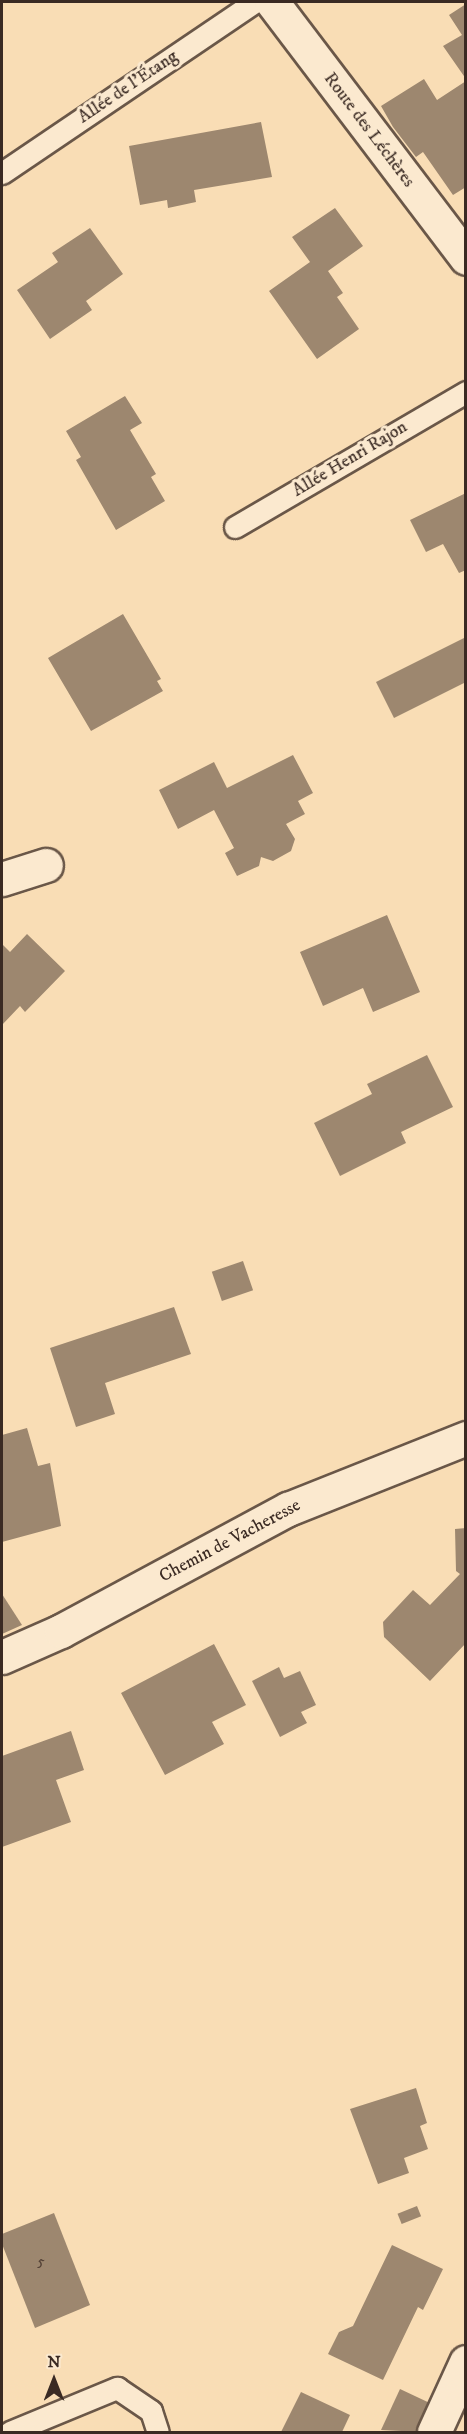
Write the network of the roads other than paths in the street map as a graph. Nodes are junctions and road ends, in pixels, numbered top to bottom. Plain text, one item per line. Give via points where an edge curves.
1 (255, 2) edge
2 (272, 2) edge
3 (2, 174) edge
4 (465, 258) edge
5 (465, 392) edge
6 (235, 527) dead end
7 (46, 865) dead end
8 (2, 879) edge
9 (465, 1438) edge
10 (2, 1657) edge
11 (465, 2362) edge
12 (10, 2433) edge
13 (158, 2433) edge
14 (434, 2433) edge

1 - 3 lane, Allée de l'Étang
2 - 4 street, Route des Léchères
5 - 6 lane, Allée Henri Rajon
7 - 8 street
9 - 10 street, Chemin de Vacheresse via 288,1509 61,1631
11 - 14 street
12 - 13 lane via 117,2388 151,2411

